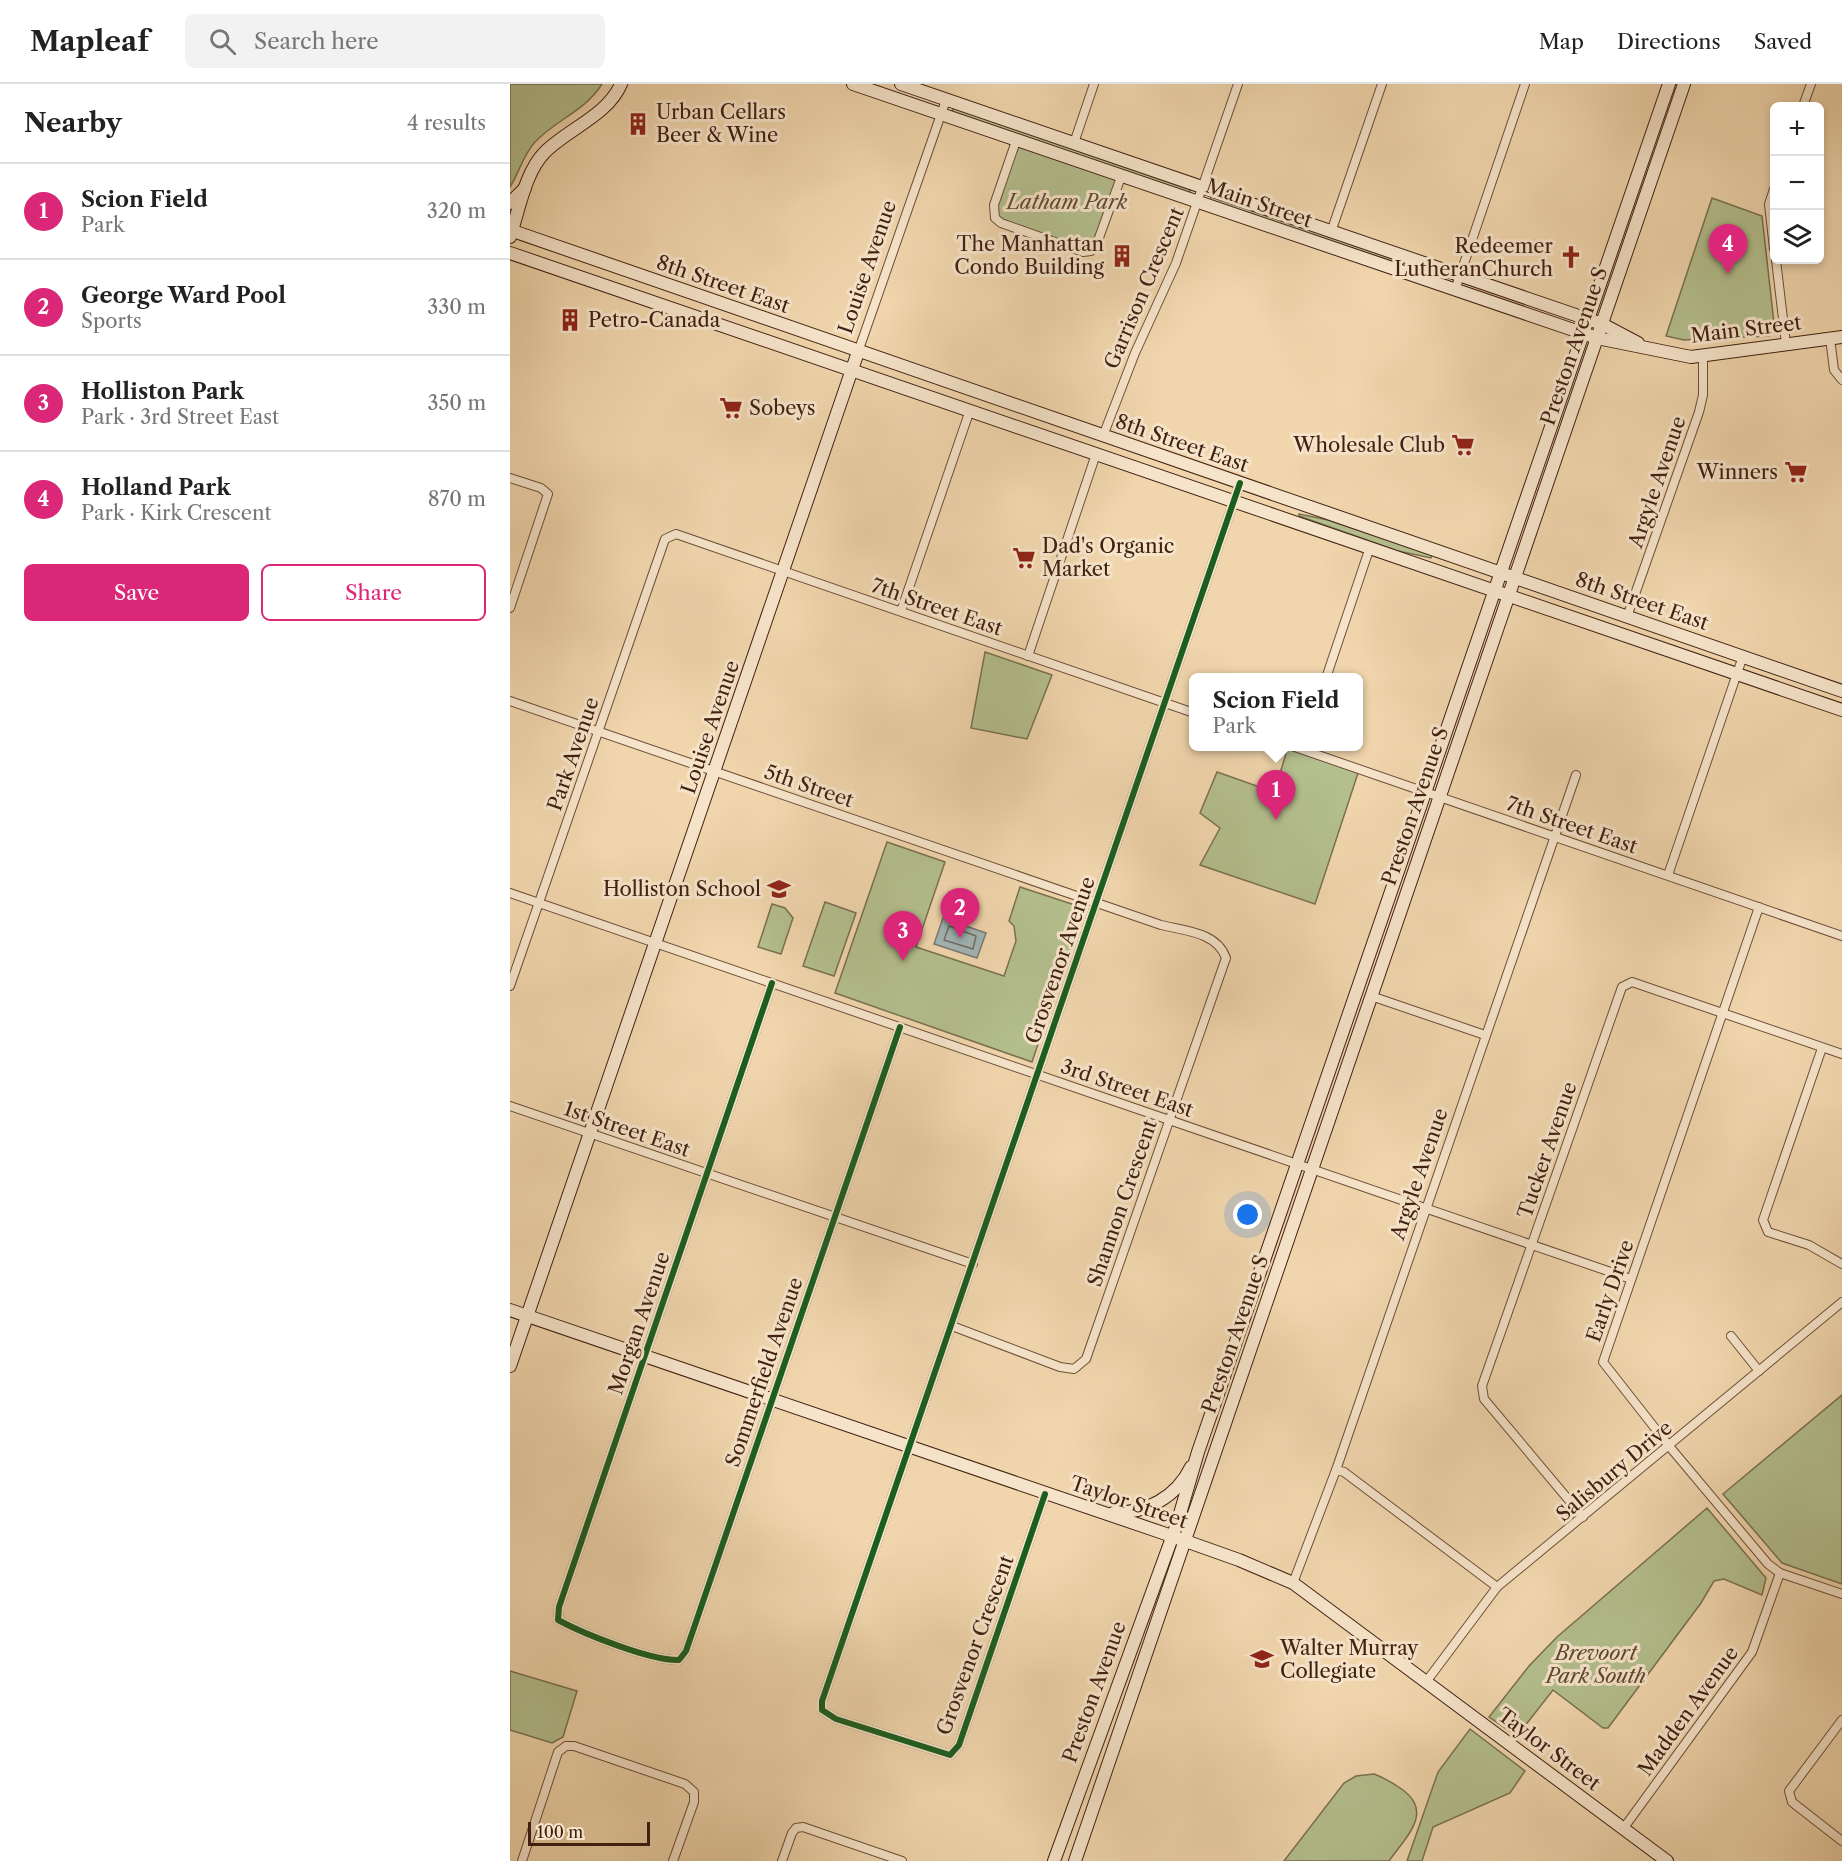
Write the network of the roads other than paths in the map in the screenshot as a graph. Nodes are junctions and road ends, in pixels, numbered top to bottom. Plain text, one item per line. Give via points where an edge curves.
1 (612, 84) edge
2 (621, 84) edge
3 (853, 84) edge
4 (901, 84) edge
5 (1094, 84) edge
6 (1238, 84) edge
7 (1382, 84) edge
8 (1525, 84) edge
9 (1669, 84) edge
10 (1684, 84) edge
11 (1811, 84) edge
12 (946, 100) junction
13 (1804, 102) edge
14 (941, 114) junction
15 (592, 115) junction
16 (1016, 141) junction
17 (1074, 143) junction
18 (1121, 177) junction
19 (528, 184) junction
20 (1202, 188) junction
21 (510, 202) edge
22 (1197, 202) junction
23 (511, 232) edge
24 (1330, 232) junction
25 (510, 253) edge
26 (1776, 264) edge
27 (1460, 276) junction
28 (1455, 290) junction
29 (1588, 320) junction
30 (714, 321) junction
31 (1602, 324) junction
32 (789, 328) junction
33 (1583, 334) junction
34 (1597, 338) junction
35 (1836, 338) edge
36 (1786, 344) junction
37 (858, 352) junction
38 (1655, 352) junction
39 (1703, 356) junction
40 (852, 370) junction
41 (1842, 380) edge
42 (970, 410) junction
43 (1103, 436) junction
44 (1096, 454) junction
45 (1161, 456) junction
46 (510, 478) edge
47 (1240, 483) junction
48 (1233, 501) junction
49 (670, 535) joint
50 (1369, 550) junction
51 (783, 571) junction
52 (1500, 573) junction
53 (1514, 578) junction
54 (1493, 590) junction
55 (1508, 595) junction
56 (510, 608) edge
57 (901, 611) junction
58 (1628, 617) junction
59 (1028, 656) junction
60 (1743, 656) junction
61 (1328, 673) edge
62 (1737, 674) junction
63 (1842, 691) edge
64 (510, 701) edge
65 (1164, 703) junction
66 (1189, 710) edge
67 (1842, 710) edge
68 (598, 731) junction
69 (1311, 751) edge
70 (715, 772) junction
71 (1576, 775) dead end
72 (1425, 791) junction
73 (1439, 797) junction
74 (1554, 837) junction
75 (1668, 875) junction
76 (510, 893) edge
77 (1097, 902) junction
78 (539, 903) junction
79 (1759, 907) junction
80 (1842, 936) edge
81 (657, 943) junction
82 (772, 983) junction
83 (510, 986) edge
84 (1371, 996) junction
85 (1722, 1014) junction
86 (900, 1027) junction
87 (1485, 1035) junction
88 (1822, 1048) junction
89 (1842, 1054) edge
90 (1038, 1075) junction
91 (510, 1106) edge
92 (1168, 1119) junction
93 (591, 1134) junction
94 (1297, 1164) junction
95 (1311, 1170) junction
96 (708, 1174) junction
97 (1425, 1207) junction
98 (835, 1217) junction
99 (1532, 1244) junction
100 (973, 1264) junction
101 (1842, 1264) edge
102 (1631, 1279) junction
103 (1842, 1302) edge
104 (510, 1310) edge
105 (528, 1316) junction
106 (952, 1326) junction
107 (1731, 1336) dead end
108 (645, 1356) junction
109 (510, 1366) edge
110 (1759, 1371) junction
111 (772, 1400) junction
112 (1669, 1446) junction
113 (909, 1447) junction
114 (1198, 1452) junction
115 (1336, 1470) junction
116 (1046, 1494) junction
117 (1098, 1513) junction
118 (1583, 1517) junction
119 (1171, 1536) junction
120 (1184, 1541) junction
121 (1780, 1573) junction
122 (1293, 1583) junction
123 (1497, 1587) junction
124 (1842, 1594) edge
125 (612, 1642) joint
126 (1426, 1683) junction
127 (1842, 1720) edge
128 (1623, 1829) junction
129 (1842, 1841) edge
130 (522, 1861) edge
131 (674, 1861) edge
132 (782, 1861) edge
133 (902, 1861) edge
134 (1054, 1861) edge
135 (1075, 1861) edge
136 (1666, 1861) edge

1 - 15 main road
2 - 15 main road
3 - 14 main road, Main Street
4 - 12 main road, Main Street
5 - 17 street
6 - 20 street, Garrison Crescent
7 - 24 street
8 - 27 street
9 - 29 main road, Preston Avenue S
10 - 31 main road, Preston Avenue S
11 - 13 street
12 - 14 street, Louise Avenue
12 - 17 main road, Main Street
14 - 16 main road, Main Street
14 - 37 street, Louise Avenue
15 - 19 main road via 545,152 534,166
16 - 18 main road, Main Street
16 - 18 street via 994,205 995,218 1083,252 1096,246
17 - 20 main road, Main Street
18 - 22 main road, Main Street
19 - 21 main road
19 - 23 main road
20 - 22 street, Garrison Crescent
20 - 24 main road, Main Street
22 - 28 main road, Main Street
22 - 43 street, Garrison Crescent via 1176,263
23 - 32 main road, 8th Street East
24 - 27 main road, Main Street
25 - 30 main road, 8th Street East
26 - 36 street
27 - 28 street
27 - 29 main road, Main Street
28 - 33 main road, Main Street
29 - 31 main road, Main Street
29 - 33 main road, Preston Avenue S
30 - 32 main road via 735,317
30 - 40 main road, 8th Street East
31 - 34 main road, Preston Avenue S
31 - 38 main road, Main Street
32 - 37 main road, 8th Street East
33 - 34 main road, Main Street
33 - 52 main road, Preston Avenue S
34 - 38 main road, Main Street
34 - 53 main road, Preston Avenue S
35 - 36 main road, Main Street
35 - 41 street via 1834,370
36 - 39 main road, Main Street
37 - 40 main road, Louise Avenue
37 - 43 main road, 8th Street East
38 - 39 main road, Main Street
39 - 58 street, Argyle Avenue via 1699,412
40 - 42 main road, 8th Street East
40 - 51 main road, Louise Avenue
42 - 44 main road, 8th Street East
42 - 57 street
43 - 45 main road, 8th Street East
44 - 45 main road via 1101,446 1108,445
44 - 48 main road, 8th Street East
44 - 59 street
45 - 47 main road, 8th Street East
46 - 56 street via 548,494
47 - 48 street, Grosvenor Avenue
47 - 52 main road, 8th Street East
48 - 50 main road, 8th Street East
48 - 65 street, Grosvenor Avenue
49 - 51 street, 7th Street East
49 - 68 street, Park Avenue via 665,539
50 - 54 main road, 8th Street East
50 - 61 street
51 - 57 street, 7th Street East
51 - 70 main road, Louise Avenue
52 - 53 main road, 8th Street East
52 - 54 main road, Preston Avenue S
53 - 55 main road, Preston Avenue S
53 - 58 main road, 8th Street East
54 - 55 main road, 8th Street East
54 - 72 main road, Preston Avenue S
55 - 62 main road, 8th Street East
55 - 73 main road, Preston Avenue S
57 - 59 street, 7th Street East
58 - 60 main road, 8th Street East
59 - 65 street, 7th Street East
60 - 62 street
60 - 63 main road, 8th Street East
62 - 67 main road, 8th Street East
62 - 75 street
64 - 68 street, 5th Street
65 - 66 street, 7th Street East
65 - 77 street, Grosvenor Avenue
68 - 70 street, 5th Street
68 - 78 street, Park Avenue
69 - 72 street, 7th Street East
70 - 77 street, 5th Street
70 - 81 main road, Louise Avenue
71 - 74 street, Argyle Avenue
72 - 73 street, 7th Street East
72 - 94 main road, Preston Avenue S
73 - 74 street, 7th Street East
73 - 84 main road, Preston Avenue S
74 - 75 street, 7th Street East
74 - 87 street, Argyle Avenue
75 - 79 street, 7th Street East
76 - 78 street, 3rd Street East
77 - 90 street, Grosvenor Avenue
77 - 92 street, Shannon Crescent via 1211,938 1222,946 1226,958
78 - 81 street, 3rd Street East
78 - 83 street, Park Avenue
79 - 80 street, 7th Street East
79 - 85 street, Early Drive
81 - 82 street, 3rd Street East
81 - 93 main road, Louise Avenue
82 - 86 street, 3rd Street East
82 - 96 street, Morgan Avenue
84 - 87 street
84 - 95 main road, Preston Avenue S
85 - 88 street, Tucker Avenue
85 - 99 street, Tucker Avenue via 1632,982 1622,987
85 - 102 street, Early Drive
86 - 90 street, 3rd Street East
86 - 98 street, Sommerfield Avenue
87 - 97 street, Argyle Avenue
88 - 89 street, Tucker Avenue
88 - 101 street via 1763,1220 1768,1232 1809,1245
90 - 92 street, 3rd Street East
90 - 100 street, Grosvenor Avenue
91 - 93 street, 1st Street East
92 - 94 street, 3rd Street East
92 - 106 street, Shannon Crescent via 1086,1359 1074,1369 1060,1367
93 - 96 street, 1st Street East
93 - 105 main road, Louise Avenue
94 - 95 street, 3rd Street East
94 - 114 main road, Preston Avenue S
95 - 97 street, 3rd Street East
95 - 120 main road, Preston Avenue S
96 - 98 street, 1st Street East
96 - 108 street, Morgan Avenue
97 - 99 street, 3rd Street East
97 - 115 street, Argyle Avenue
98 - 100 street, 1st Street East
98 - 111 street, Sommerfield Avenue
99 - 102 street, 3rd Street East
99 - 118 street, Tucker Avenue via 1482,1386 1484,1399
100 - 106 street, Grosvenor Avenue
102 - 112 street, Early Drive via 1604,1362
103 - 110 street, Salisbury Drive
104 - 105 main road, Taylor Street
105 - 108 main road, Taylor Street
105 - 109 main road, Louise Avenue
106 - 113 street, Grosvenor Avenue
107 - 110 street
108 - 111 main road, Taylor Street
108 - 125 street, Morgan Avenue via 559,1607 558,1620
110 - 112 street, Salisbury Drive
111 - 113 main road, Taylor Street
111 - 125 street, Sommerfield Avenue via 687,1651 679,1660 666,1660
112 - 118 street, Salisbury Drive
112 - 121 street, Early Drive via 1768,1564
113 - 116 main road, Taylor Street
113 - 116 street, Grosvenor Crescent via 822,1701 822,1710 836,1719 950,1755 959,1745
114 - 117 main road via 1187,1474 1163,1500 1136,1513
114 - 119 main road, Preston Avenue S
115 - 122 street, Argyle Avenue
115 - 123 street via 1344,1472
116 - 117 main road, Taylor Street
117 - 119 main road, Taylor Street
118 - 123 street, Salisbury Drive
119 - 120 main road, Taylor Street
119 - 134 main road, Preston Avenue
120 - 122 main road, Taylor Street
120 - 135 main road, Preston Avenue
121 - 124 street, Early Drive
121 - 128 street, Madden Avenue via 1752,1652
122 - 126 main road, Taylor Street
123 - 126 street, Salisbury Drive
126 - 128 main road, Taylor Street
127 - 129 street via 1789,1791 1791,1802
128 - 136 main road, Taylor Street
130 - 131 street via 558,1752 566,1746 686,1784 694,1792
132 - 133 street via 792,1833 803,1827

